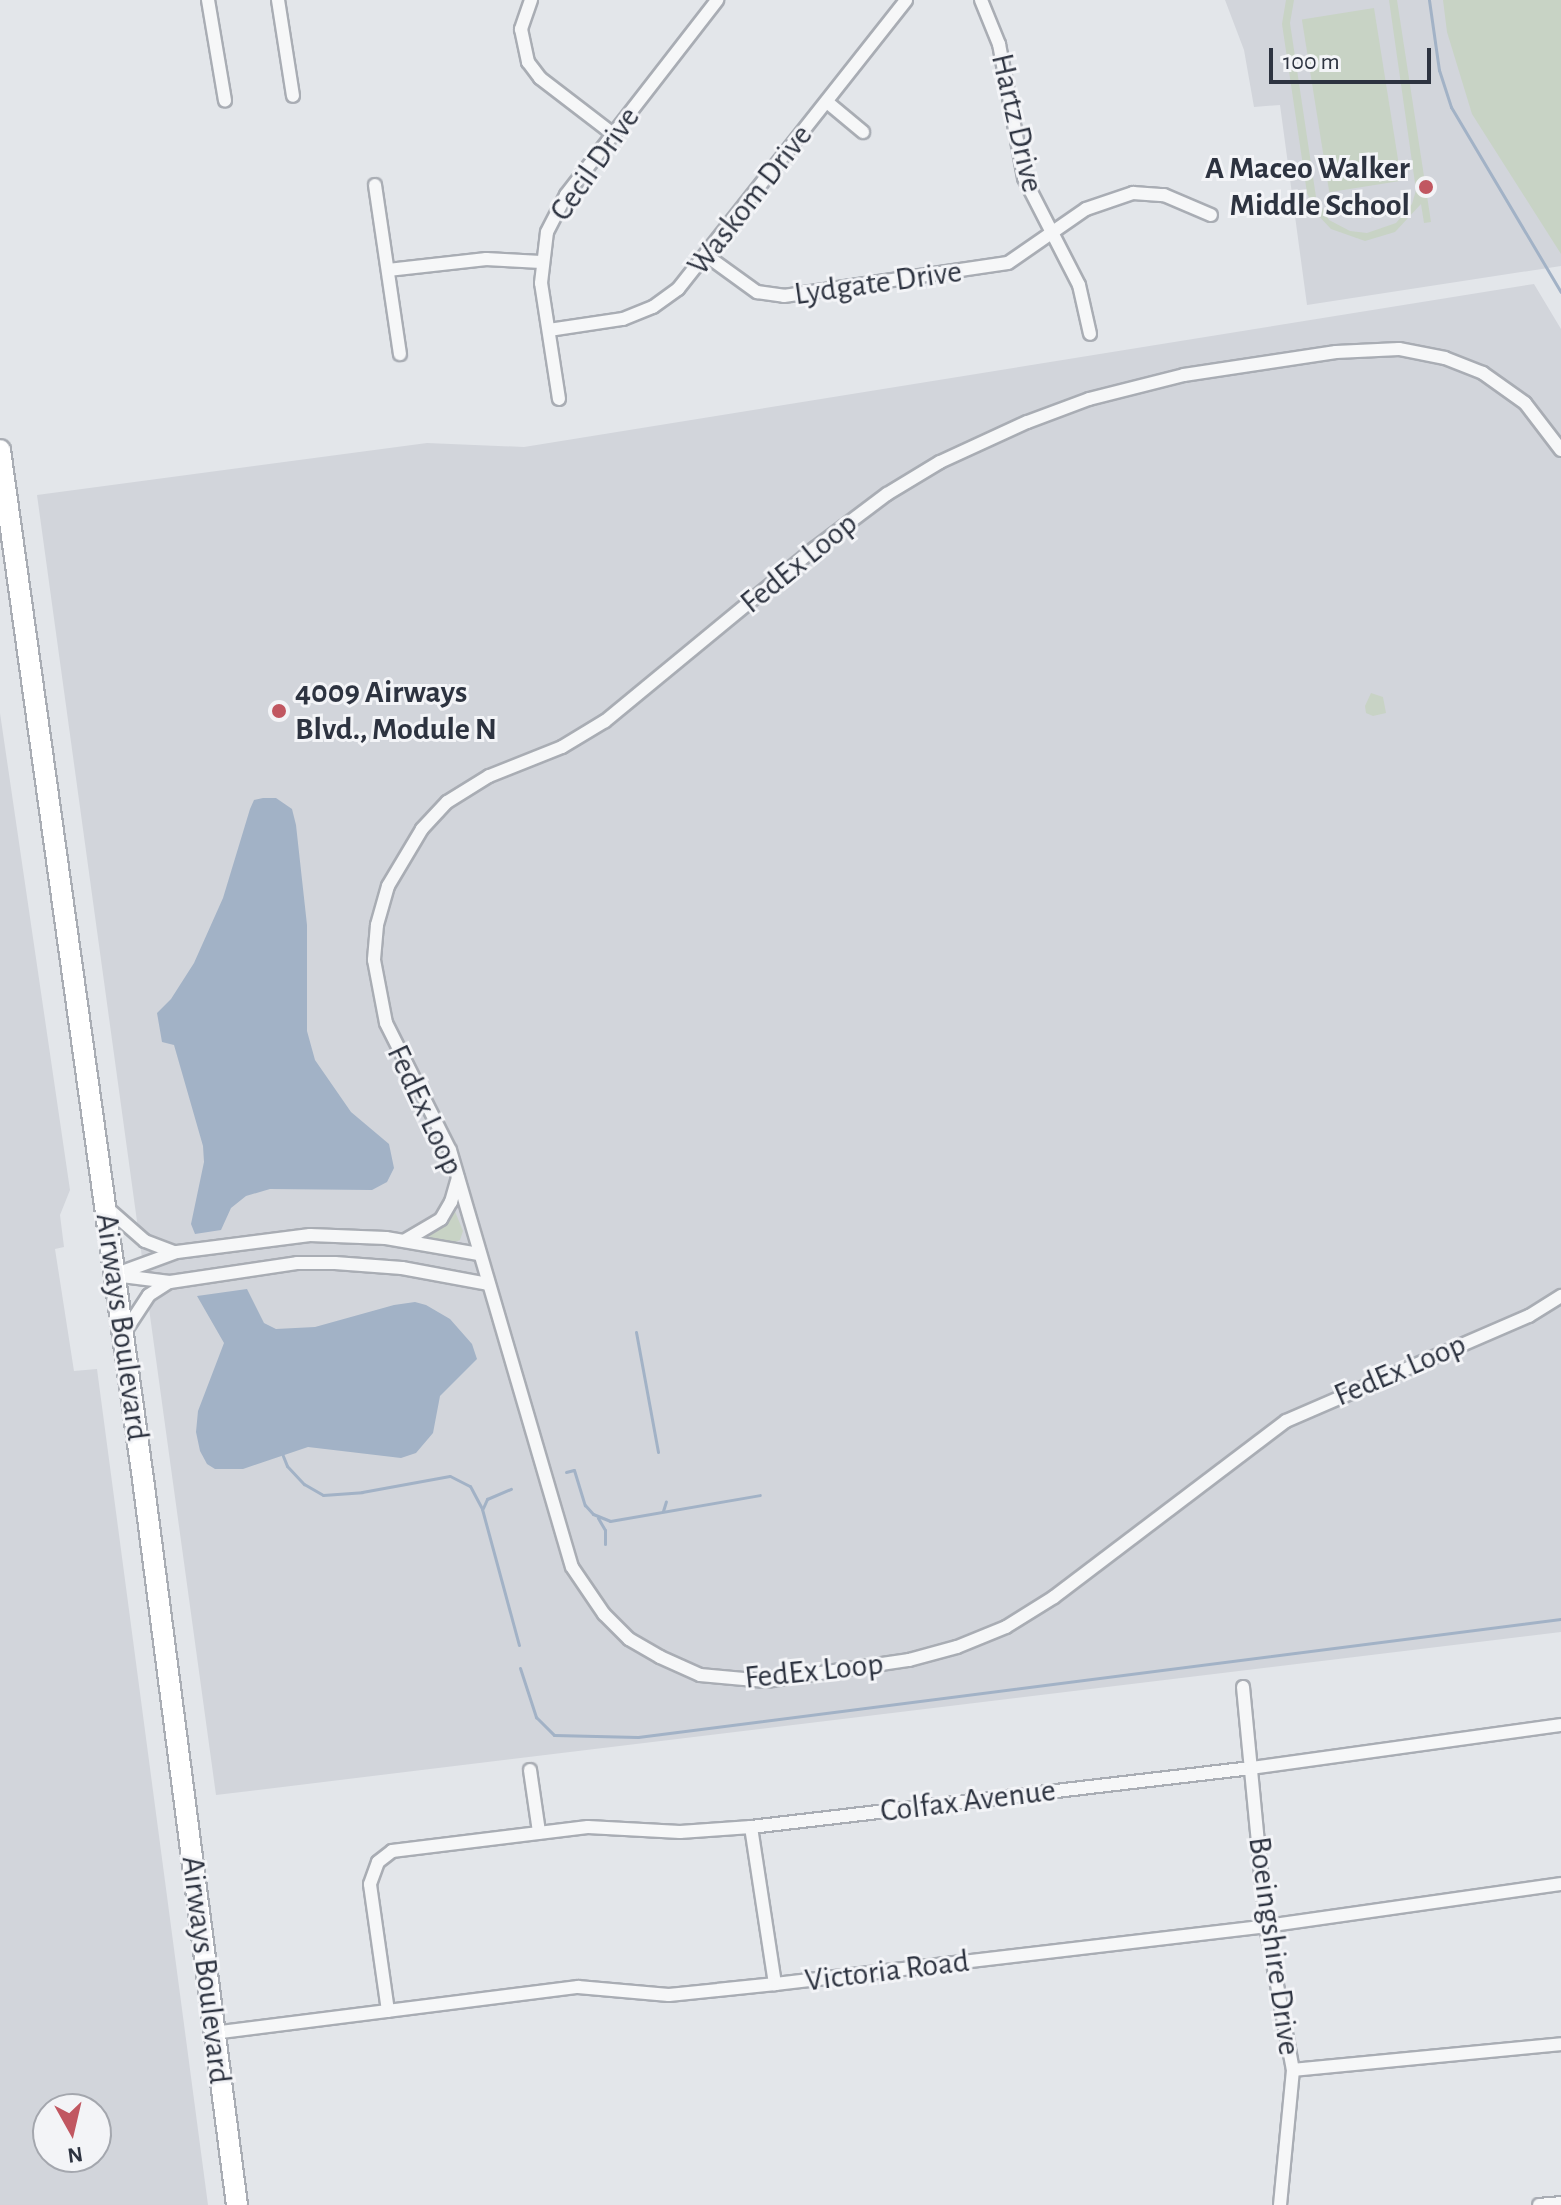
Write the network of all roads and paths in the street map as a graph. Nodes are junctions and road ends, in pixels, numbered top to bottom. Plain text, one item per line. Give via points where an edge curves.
1 (208, 0) edge
2 (278, 0) edge
3 (531, 0) edge
4 (717, 0) edge
5 (906, 0) edge
6 (981, 0) edge
7 (293, 96) dead end
8 (225, 101) dead end
9 (827, 102) junction
10 (863, 132) dead end
11 (613, 134) junction
12 (375, 185) dead end
13 (1211, 215) dead end
14 (1051, 232) junction
15 (707, 256) junction
16 (541, 262) junction
17 (388, 270) junction
18 (549, 330) junction
19 (1090, 334) dead end
20 (400, 354) dead end
21 (559, 399) dead end
22 (0, 450) edge
23 (1561, 450) edge
24 (458, 1178) junction
25 (105, 1206) junction
26 (283, 1238) junction
27 (404, 1241) junction
28 (177, 1252) junction
29 (479, 1254) junction
30 (286, 1265) junction
31 (114, 1275) junction
32 (170, 1282) junction
33 (488, 1284) junction
34 (1561, 1296) edge
35 (122, 1336) junction
36 (1243, 1687) dead end
37 (1561, 1725) edge
38 (1251, 1768) junction
39 (530, 1770) dead end
40 (751, 1827) junction
41 (539, 1832) junction
42 (1561, 1884) edge
43 (1266, 1926) junction
44 (775, 1984) junction
45 (388, 2011) junction
46 (213, 2033) junction
47 (1561, 2044) edge
48 (1293, 2070) junction
49 (1561, 2203) edge
50 (237, 2205) edge
51 (1280, 2205) edge
52 (1539, 2205) edge

1 - 8 street
2 - 7 street
3 - 11 street via 521,29 528,62 540,78
4 - 11 street, Cecil Drive
5 - 9 street, Waskom Drive
6 - 14 street, Hartz Drive via 999,44 1024,178
9 - 10 street
9 - 15 street, Waskom Drive
11 - 16 street, Cecil Drive via 558,209
12 - 17 street
13 - 14 street, Lydgate Drive via 1164,195 1133,193 1098,203
14 - 15 street, Lydgate Drive via 1028,252 997,266 784,296 757,292
14 - 19 street, Hartz Drive via 1079,285
15 - 18 street, Waskom Drive via 678,289 653,307 623,319
16 - 17 street via 486,259
16 - 18 street, Cecil Drive
17 - 20 street
18 - 21 street, Cecil Drive
22 - 25 main road, Airways Boulevard
23 - 24 street, FedEx Loop via 1525,403 1483,373 1425,352 1372,348 1184,375 1089,399 972,446 887,494 605,721 447,802 399,864 377,925 378,996
24 - 27 street via 441,1219
24 - 29 street, FedEx Loop
25 - 28 street via 145,1241
25 - 31 main road, Airways Boulevard
26 - 27 street via 345,1235
26 - 28 street
26 - 30 street
27 - 29 street
28 - 31 street
29 - 33 street, FedEx Loop
30 - 32 street
30 - 33 street via 362,1264
31 - 32 street
31 - 35 main road, Airways Boulevard
32 - 35 street via 149,1295
33 - 34 street, FedEx Loop via 567,1554 582,1584 604,1614 643,1649 700,1675 742,1681 790,1679 909,1660 1006,1627 1054,1597 1286,1421 1529,1316
35 - 46 main road, Airways Boulevard
36 - 38 street, Boeingshire Drive
37 - 38 street, Colfax Avenue
38 - 40 street, Colfax Avenue
38 - 43 street, Boeingshire Drive
39 - 41 street
40 - 41 street, Colfax Avenue
40 - 44 street
41 - 45 street, Colfax Avenue via 392,1851 378,1862 370,1884
42 - 43 street, Victoria Road
43 - 44 street, Victoria Road
43 - 48 street, Boeingshire Drive
44 - 45 street, Victoria Road via 669,1995 578,1987
45 - 46 street, Victoria Road
46 - 50 main road, Airways Boulevard
47 - 48 street
48 - 51 street, Boeingshire Drive
49 - 52 street

